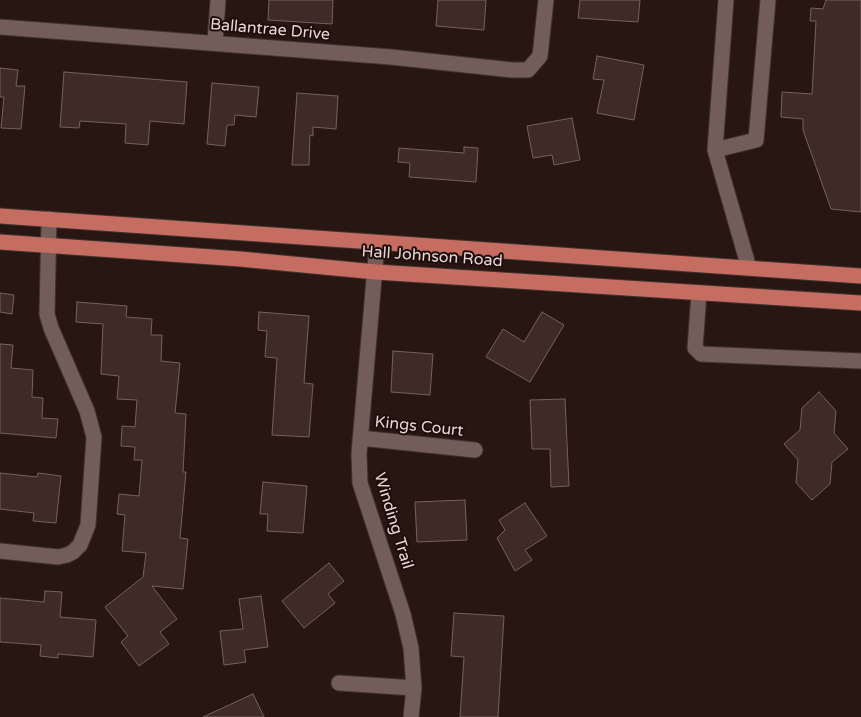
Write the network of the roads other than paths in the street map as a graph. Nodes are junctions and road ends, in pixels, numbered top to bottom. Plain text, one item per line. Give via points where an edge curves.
1 (218, 0) edge
2 (546, 0) edge
3 (726, 0) edge
4 (768, 0) edge
5 (0, 27) edge
6 (215, 44) junction
7 (715, 150) junction
8 (0, 216) edge
9 (49, 220) junction
10 (0, 242) edge
11 (377, 244) junction
12 (48, 245) junction
13 (749, 268) junction
14 (376, 272) junction
15 (861, 276) edge
16 (699, 293) junction
17 (747, 296) junction
18 (861, 303) edge
19 (861, 360) edge
20 (360, 438) junction
21 (475, 450) dead end
22 (0, 551) edge
23 (340, 683) dead end
24 (414, 688) junction
25 (411, 717) edge

1 - 6 street
2 - 6 street, Ballantrae Drive via 540,56 528,70
3 - 7 street
4 - 7 street via 756,140
5 - 6 street, Ballantrae Drive
7 - 13 street
8 - 9 main road, Hall Johnson Road
9 - 11 main road, Hall Johnson Road
9 - 12 street
10 - 12 main road, Hall Johnson Road
11 - 13 main road, Hall Johnson Road
11 - 14 street, Winding Trail
12 - 14 main road, Hall Johnson Road
12 - 22 street via 47,314 87,411 94,437 88,525 80,545 67,555 58,557
13 - 15 main road, Hall Johnson Road
13 - 17 main road
14 - 16 main road, Hall Johnson Road
14 - 20 street, Winding Trail
16 - 17 main road, Hall Johnson Road
16 - 19 street via 695,348 701,354
17 - 18 main road, Hall Johnson Road
20 - 21 street, Kings Court
20 - 24 street, Winding Trail via 360,483 403,614 411,648
23 - 24 street
24 - 25 street, Winding Trail

